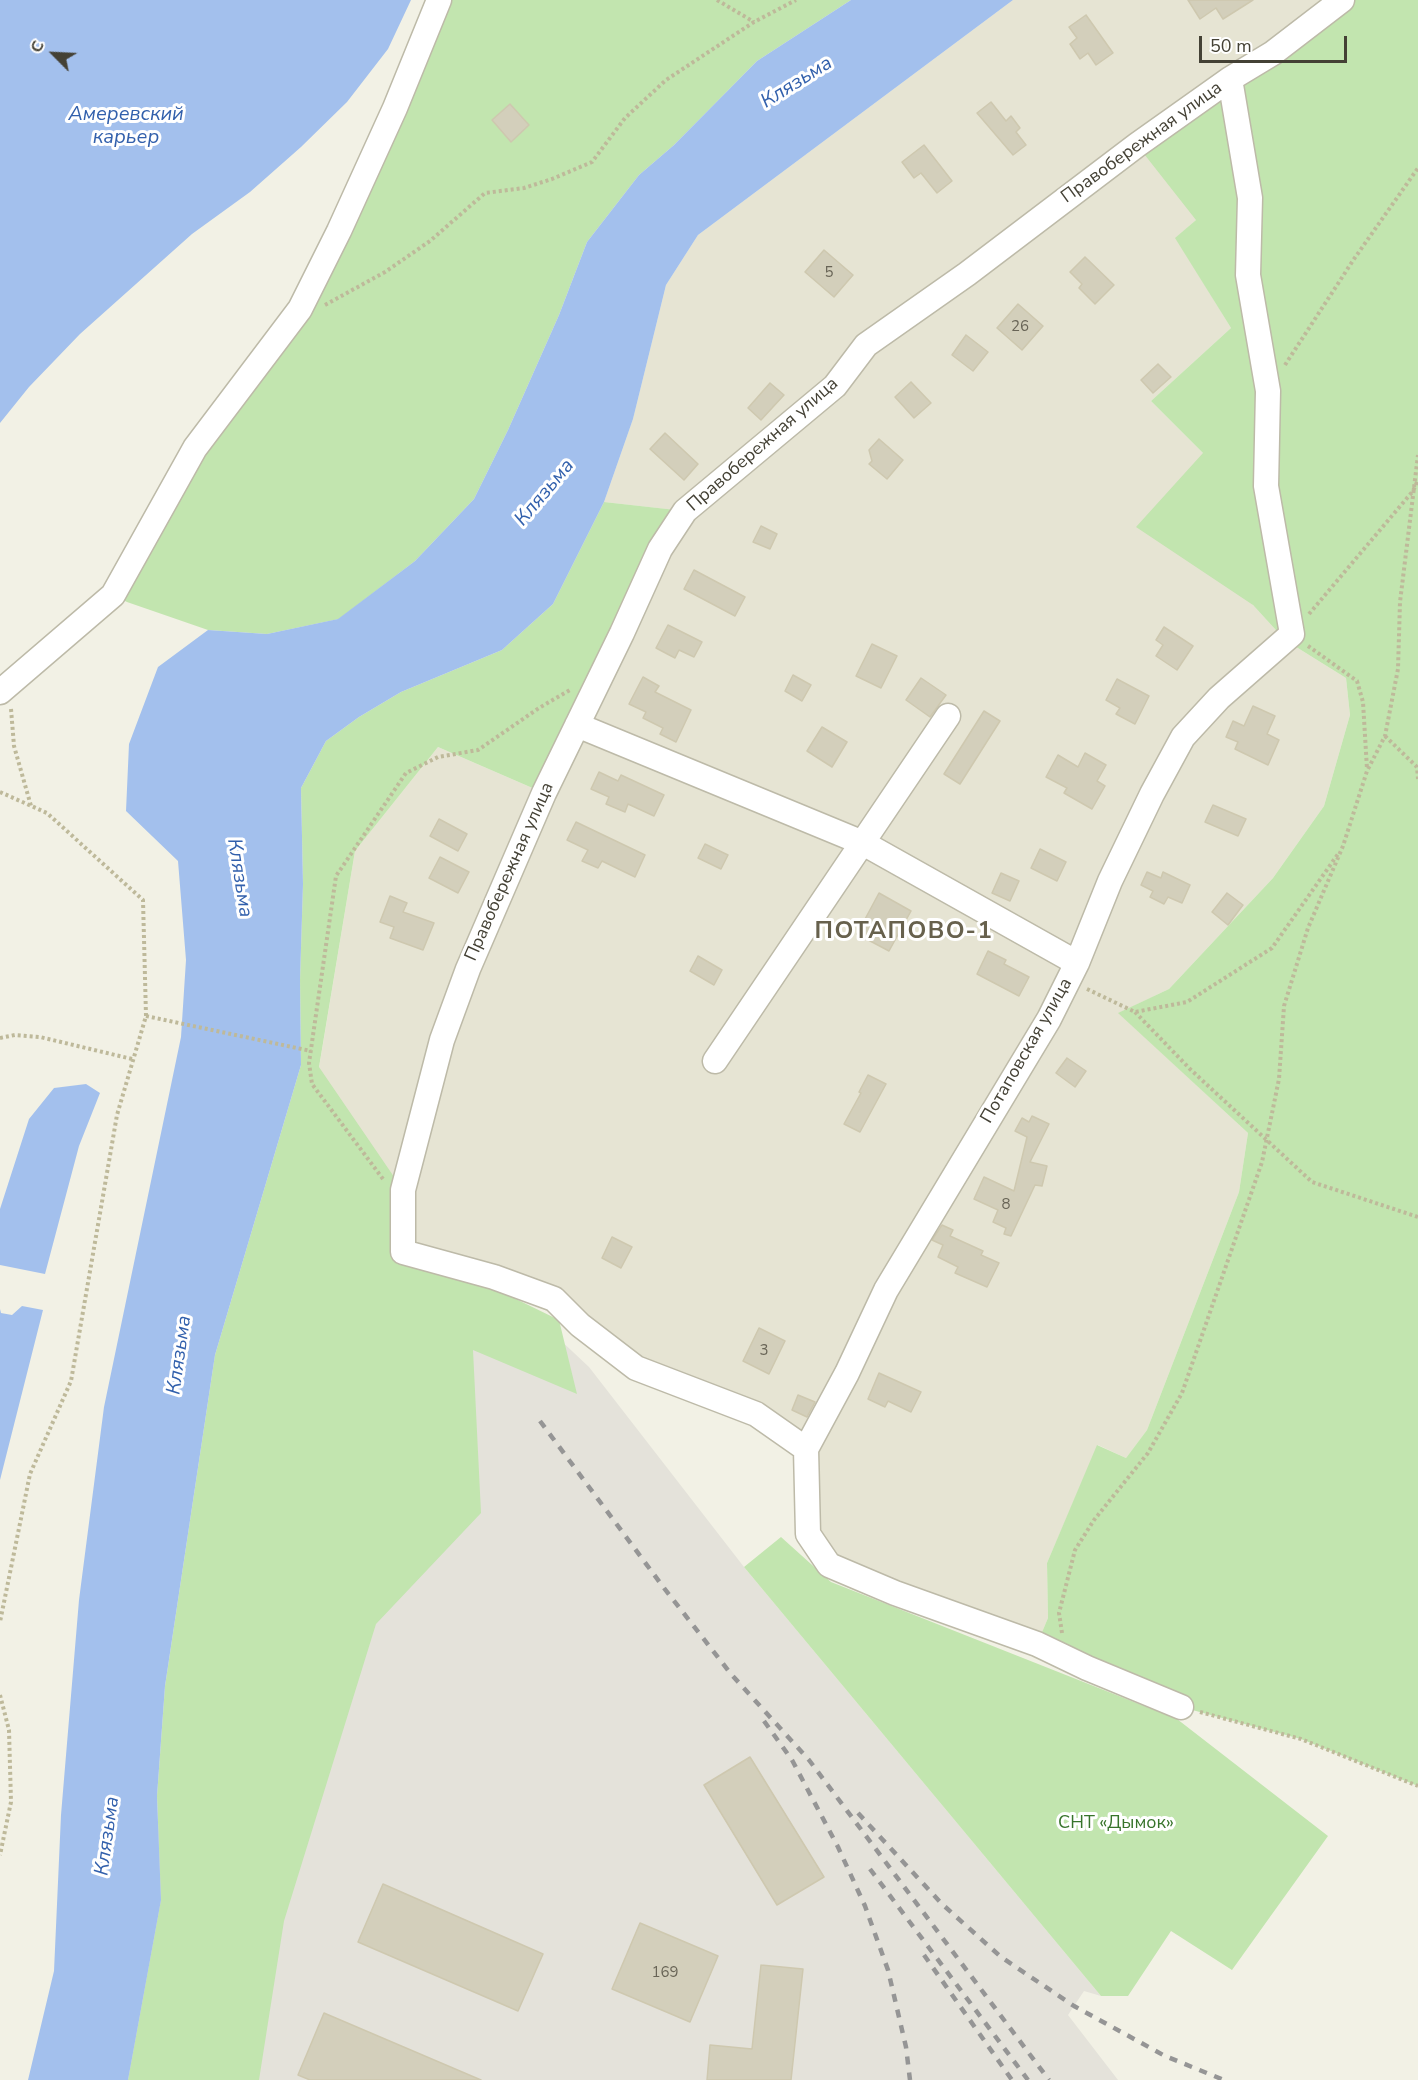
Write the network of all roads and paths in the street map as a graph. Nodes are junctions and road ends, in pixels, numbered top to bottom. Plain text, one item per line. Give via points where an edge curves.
1 (439, 0) edge
2 (717, 0) edge
3 (796, 0) edge
4 (1342, 0) edge
5 (754, 22) junction
6 (1230, 79) junction
7 (1418, 168) edge
8 (300, 309) junction
9 (1268, 391) junction
10 (1418, 455) edge
11 (1418, 480) edge
12 (1413, 491) junction
13 (1289, 637) junction
14 (603, 673) junction
15 (4, 688) edge
16 (948, 716) dead end
17 (577, 725) junction
18 (1385, 736) junction
19 (1367, 771) junction
20 (1418, 779) edge
21 (0, 792) edge
22 (31, 806) junction
23 (863, 843) junction
24 (1343, 846) junction
25 (1073, 972) junction
26 (1135, 1012) junction
27 (146, 1016) junction
28 (0, 1038) edge
29 (311, 1051) junction
30 (132, 1059) junction
31 (716, 1061) dead end
32 (1266, 1139) junction
33 (404, 1198) junction
34 (1418, 1217) edge
35 (806, 1449) junction
36 (0, 1622) edge
37 (1062, 1636) dead end
38 (0, 1695) edge
39 (1181, 1707) joint
40 (1418, 1786) edge
41 (0, 1855) edge

1 - 8 street via 395,108
2 - 5 path
3 - 5 path
4 - 6 street, Правобережная улица via 1273,53
5 - 8 path via 666,80 626,118 592,162 524,188 485,193 430,241 385,272 329,304
6 - 9 street via 1250,198 1248,275
6 - 14 street, Правобережная улица via 866,345 835,386 685,511 660,549
7 - 9 path
8 - 15 street via 195,448 113,595
9 - 13 street via 1266,486
10 - 12 path
11 - 12 path
12 - 13 path
12 - 18 path via 1400,602 1398,669
13 - 19 path via 1357,681 1363,702
13 - 25 street, Потаповская улица via 1219,698 1183,737 1110,881
14 - 17 street, Правобережная улица
14 - 29 path via 539,708 478,750 438,757 406,773 336,876
15 - 22 path via 14,746
16 - 23 street
17 - 23 street
17 - 33 street, Правобережная улица via 468,969 442,1040
18 - 19 path
18 - 20 path via 1417,767
19 - 24 path
21 - 22 path
22 - 27 path via 47,813 143,900
23 - 25 street
23 - 31 street
24 - 26 path via 1272,948 1187,1002
24 - 32 path via 1308,928 1284,1006 1279,1079
25 - 26 path
25 - 35 street, Потаповская улица via 1049,1019 886,1290 848,1373
26 - 32 path
27 - 29 path
27 - 30 path
28 - 30 path via 40,1037
29 - 33 path via 312,1084
30 - 36 path via 117,1115 71,1381 30,1474
32 - 34 path via 1312,1182
32 - 37 path via 1262,1162 1182,1393 1148,1453 1075,1550 1059,1612
33 - 35 street, Правобережная улица via 403,1252 494,1277 554,1299 580,1325 636,1368 756,1414
35 - 39 street via 808,1534 829,1565 1037,1644
38 - 41 path via 9,1730 11,1803
39 - 40 path via 1301,1739

